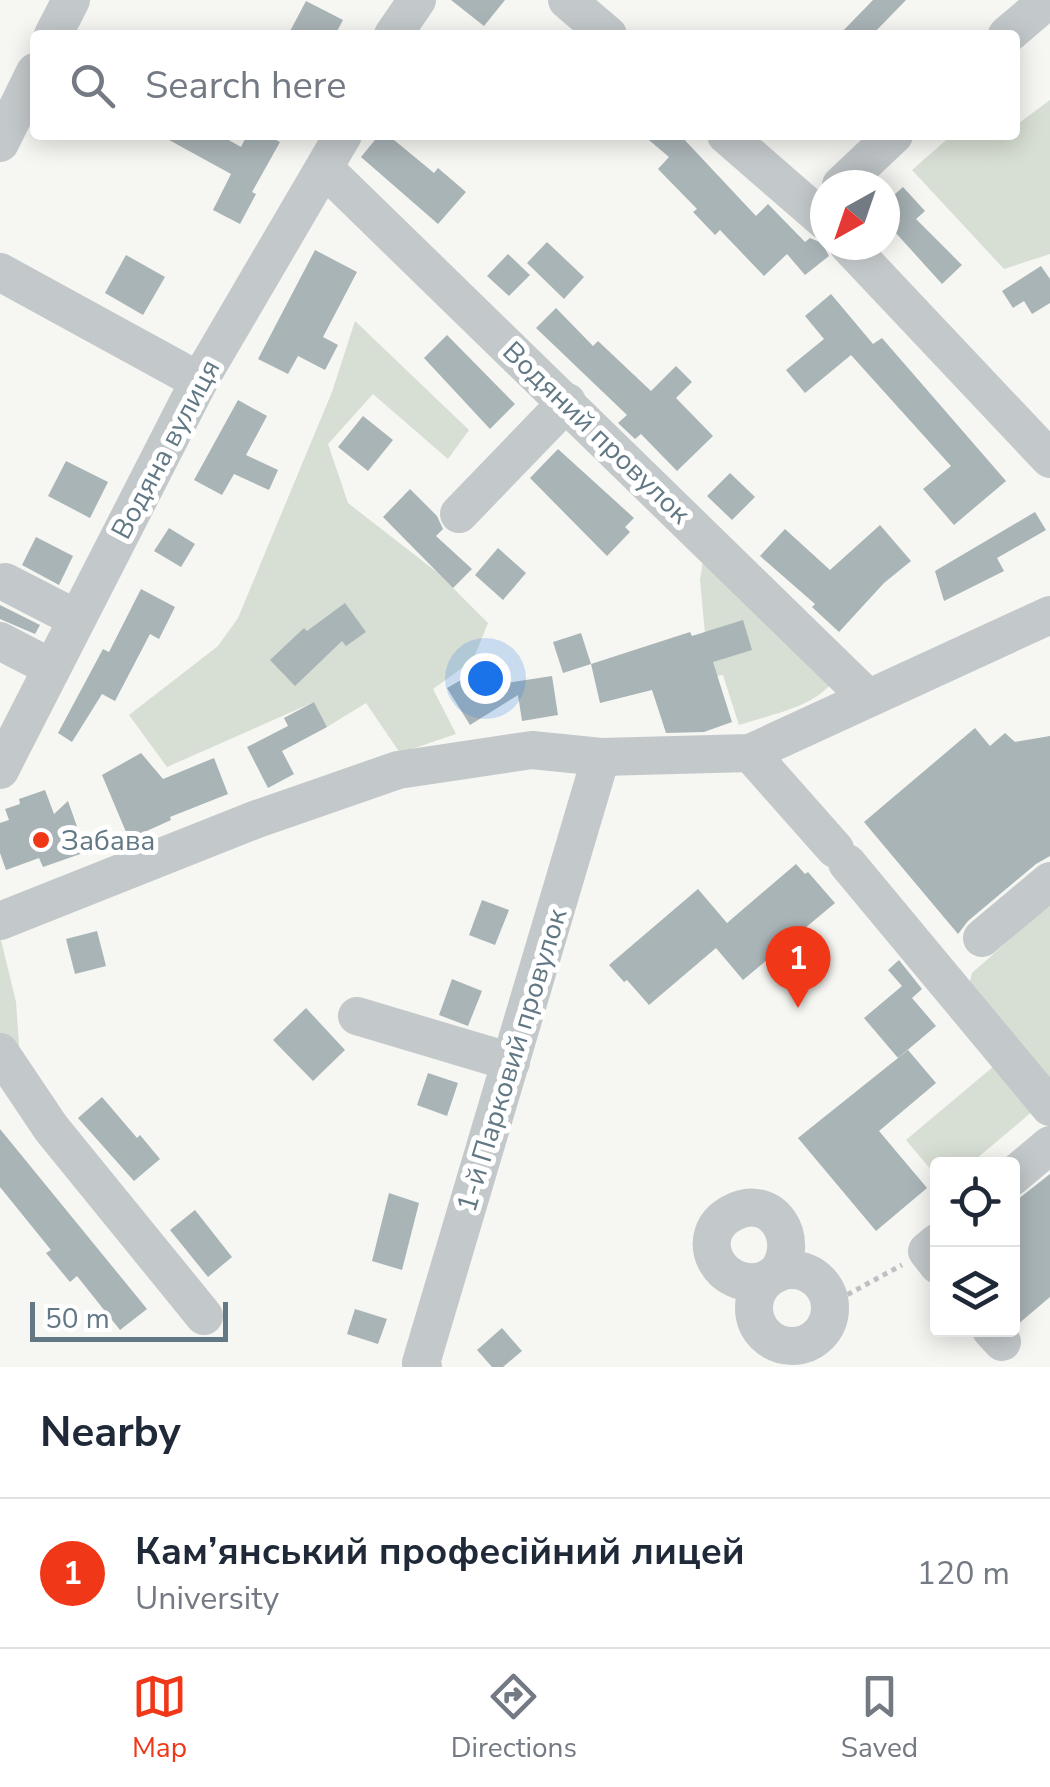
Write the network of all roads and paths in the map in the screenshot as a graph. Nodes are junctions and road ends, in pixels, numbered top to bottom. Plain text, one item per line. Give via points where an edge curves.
1 (71, 0) edge
2 (417, 0) edge
3 (567, 0) edge
4 (1048, 0) edge
5 (56, 30) edge
6 (396, 30) edge
7 (602, 30) edge
8 (1013, 30) edge
9 (30, 82) edge
10 (340, 140) edge
11 (733, 140) edge
12 (889, 140) edge
13 (0, 144) edge
14 (325, 170) junction
15 (860, 170) edge
16 (810, 193) edge
17 (862, 260) edge
18 (0, 272) edge
19 (199, 381) junction
20 (567, 402) junction
21 (1050, 458) edge
22 (459, 514) dead end
23 (5, 582) dead end
24 (1050, 615) edge
25 (77, 619) junction
26 (0, 641) edge
27 (52, 668) junction
28 (867, 697) junction
29 (750, 753) junction
30 (601, 757) junction
31 (0, 770) edge
32 (1050, 880) edge
33 (0, 920) edge
34 (982, 938) dead end
35 (358, 1016) dead end
36 (0, 1052) edge
37 (511, 1062) junction
38 (1050, 1107) edge
39 (1050, 1145) edge
40 (1020, 1170) edge
41 (930, 1255) edge
42 (830, 1304) junction
43 (204, 1316) dead end
44 (422, 1365) edge

1 - 5 street
2 - 6 street
3 - 7 street
4 - 8 street
9 - 13 street
10 - 14 street, Водяна вулиця
11 - 16 street
12 - 15 street
14 - 19 street, Водяна вулиця
14 - 20 street, Водяний провулок
17 - 21 street
18 - 19 street
19 - 25 street, Водяна вулиця
20 - 22 street
20 - 28 street, Водяний провулок
23 - 25 street
24 - 28 street
25 - 27 street, Водяна вулиця
26 - 27 street
27 - 31 street, Водяна вулиця
28 - 29 street
29 - 30 street
29 - 38 street
30 - 33 street via 532,750 398,770
30 - 37 street, 1-й Парковий провулок
32 - 34 street
35 - 37 street
36 - 43 street via 51,1128
37 - 44 street, 1-й Парковий провулок
39 - 40 street
41 - 42 path
42 - 42 street via 827,1292 800,1271 771,1277 759,1290 754,1313 774,1342 785,1346 808,1343 826,1327

